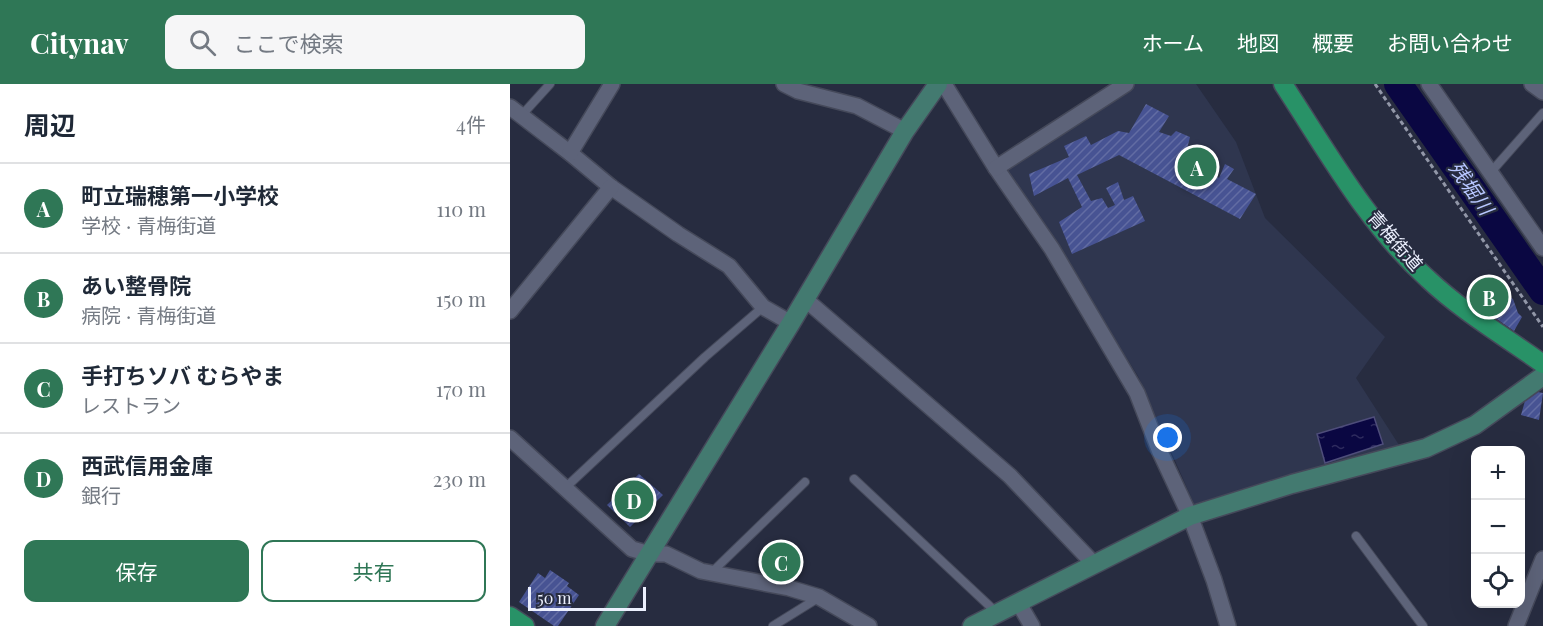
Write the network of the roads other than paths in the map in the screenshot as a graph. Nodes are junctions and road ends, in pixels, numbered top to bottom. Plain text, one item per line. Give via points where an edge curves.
1 (550, 84) edge
2 (612, 84) edge
3 (784, 84) edge
4 (938, 84) edge
5 (944, 84) edge
6 (1126, 84) edge
7 (1283, 84) edge
8 (1429, 84) edge
9 (1532, 84) edge
10 (1543, 92) edge
11 (515, 112) edge
12 (1543, 113) edge
13 (905, 131) junction
14 (570, 153) junction
15 (996, 168) junction
16 (1491, 172) junction
17 (611, 187) junction
18 (1543, 248) edge
19 (805, 299) junction
20 (763, 307) junction
21 (510, 311) edge
22 (791, 323) junction
23 (1543, 363) edge
24 (1543, 376) edge
25 (511, 441) edge
26 (854, 479) dead end
27 (805, 482) dead end
28 (565, 489) junction
29 (1190, 516) junction
30 (1356, 536) dead end
31 (650, 554) junction
32 (1543, 559) edge
33 (1093, 563) junction
34 (711, 573) junction
35 (819, 597) junction
36 (1018, 602) junction
37 (997, 613) junction
38 (510, 616) edge
39 (525, 626) edge
40 (606, 626) edge
41 (773, 626) edge
42 (869, 626) edge
43 (972, 626) edge
44 (1032, 626) edge
45 (1228, 626) edge
46 (1423, 626) edge
47 (1516, 626) edge

1 - 11 lane
2 - 14 street
3 - 13 street via 857,106
4 - 13 street
5 - 15 street
6 - 15 street
7 - 23 main road, 青梅街道 via 1370,214 1407,258 1464,310
8 - 16 street
9 - 10 street
11 - 14 street
12 - 16 lane
13 - 19 street
14 - 17 street
15 - 29 street via 1052,249 1137,393
16 - 18 street
17 - 20 street via 729,266
17 - 21 street
19 - 22 street
19 - 33 street via 1010,476
20 - 22 street
20 - 28 lane
22 - 31 street
24 - 29 street via 1491,415 1426,448
25 - 28 street
26 - 37 lane
27 - 34 lane
28 - 31 street via 632,549
29 - 33 street
29 - 45 street
30 - 46 lane
31 - 34 street via 666,555
31 - 40 street
32 - 47 street
33 - 36 street
34 - 35 street
35 - 41 lane
35 - 42 street
36 - 37 street
36 - 44 street
37 - 43 street
38 - 39 main road

